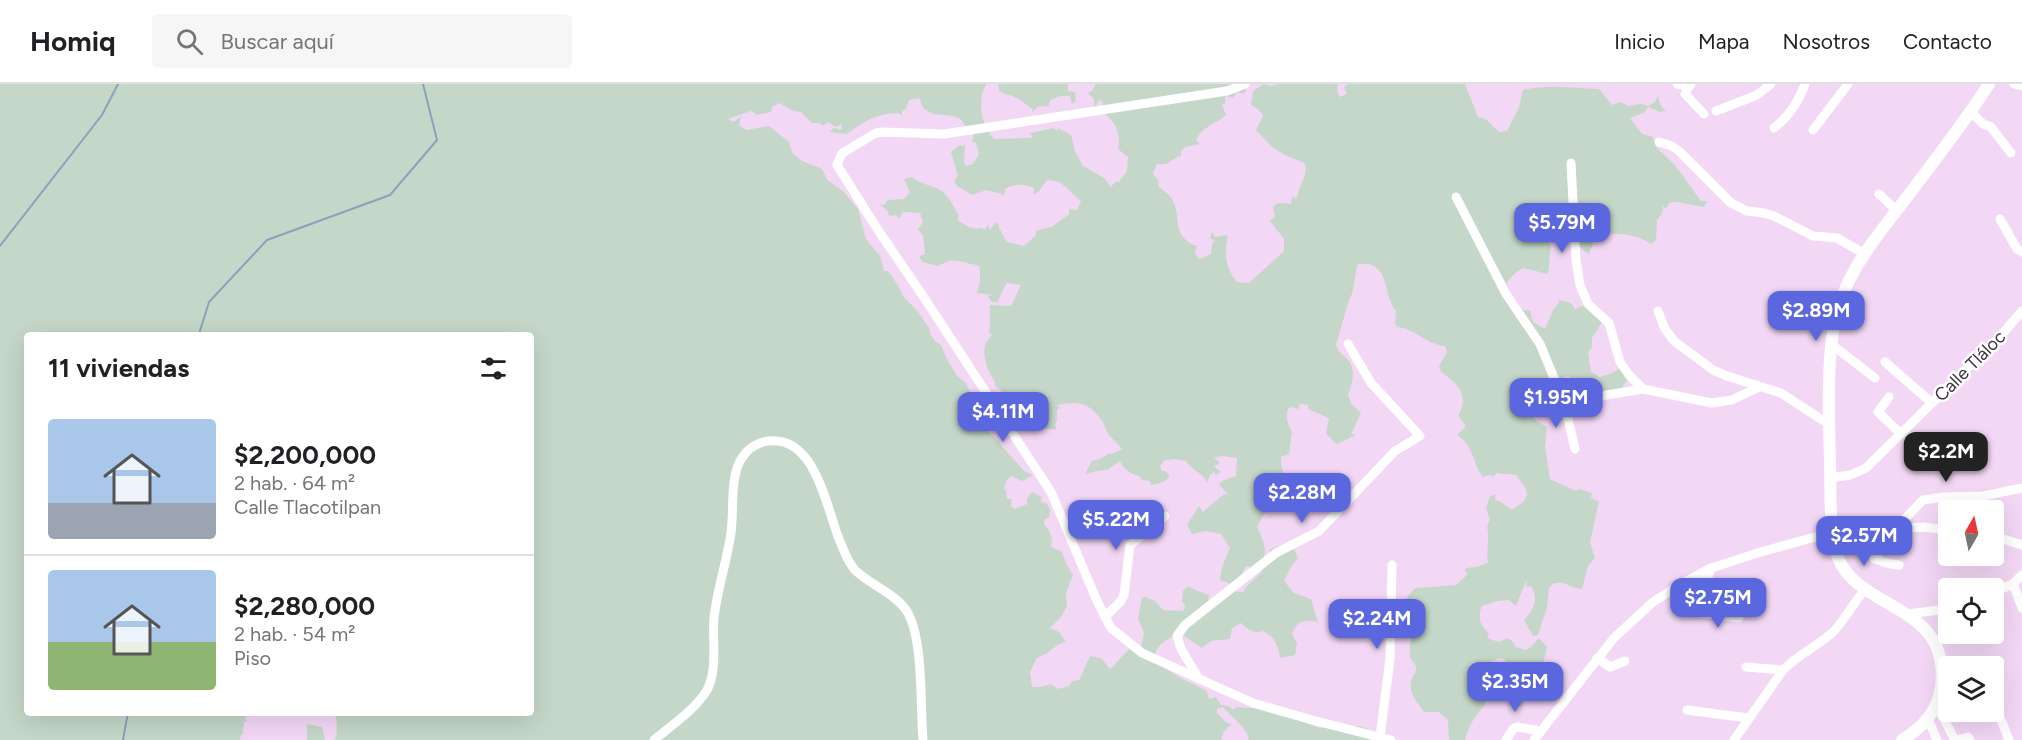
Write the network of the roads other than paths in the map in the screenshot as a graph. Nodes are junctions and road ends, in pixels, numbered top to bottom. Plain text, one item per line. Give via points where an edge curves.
1 (1245, 84) edge
2 (1677, 84) edge
3 (1771, 84) edge
4 (1805, 84) edge
5 (1848, 84) edge
6 (1989, 84) edge
7 (2014, 84) edge
8 (1690, 85) edge
9 (2022, 86) edge
10 (1716, 111) dead end
11 (1971, 112) junction
12 (1704, 114) dead end
13 (1774, 128) dead end
14 (1813, 130) dead end
15 (1659, 142) dead end
16 (2011, 153) dead end
17 (1571, 163) dead end
18 (1879, 194) dead end
19 (1456, 197) dead end
20 (1896, 211) junction
21 (2000, 219) dead end
22 (2022, 252) edge
23 (1865, 254) junction
24 (1658, 311) dead end
25 (2022, 311) edge
26 (1348, 344) dead end
27 (1831, 344) junction
28 (1885, 362) dead end
29 (1875, 378) dead end
30 (1759, 387) junction
31 (1643, 388) junction
32 (1889, 397) dead end
33 (1564, 402) junction
34 (1932, 403) junction
35 (1830, 425) junction
36 (1901, 434) junction
37 (1575, 449) dead end
38 (1830, 478) junction
39 (2022, 488) edge
40 (1165, 516) dead end
41 (1895, 529) junction
42 (1938, 529) edge
43 (1850, 531) junction
44 (1833, 533) junction
45 (2004, 539) edge
46 (2022, 545) edge
47 (1874, 559) junction
48 (1392, 565) dead end
49 (1899, 565) dead end
50 (1711, 568) junction
51 (2022, 575) edge
52 (2013, 584) junction
53 (2004, 588) edge
54 (1865, 589) junction
55 (2022, 608) edge
56 (1938, 610) edge
57 (1907, 614) junction
58 (1105, 617) junction
59 (1739, 618) dead end
60 (1597, 658) junction
61 (1625, 661) dead end
62 (1746, 667) dead end
63 (1783, 670) junction
64 (1198, 679) junction
65 (1936, 704) junction
66 (1687, 710) dead end
67 (1748, 718) junction
68 (1928, 718) junction
69 (2000, 722) edge
70 (1541, 731) junction
71 (1380, 737) junction
72 (2005, 739) edge
73 (654, 740) edge
74 (923, 740) edge
75 (1391, 740) edge
76 (1506, 740) edge
77 (1534, 740) edge
78 (1734, 740) edge
79 (1902, 740) edge
80 (1937, 740) edge
81 (1956, 740) edge
82 (1970, 740) edge

1 - 58 street via 1227,91 944,134 881,132 844,152 837,165 1051,492
2 - 8 street
3 - 10 street via 1757,95
4 - 13 street via 1784,120
5 - 14 street
6 - 11 street
7 - 9 street
8 - 12 street via 1685,94
11 - 16 street via 1991,127
11 - 20 street
15 - 23 street via 1680,152 1731,203 1747,211 1774,216 1813,236 1837,238
17 - 31 street via 1580,285 1587,304 1609,323 1620,362
18 - 20 street
19 - 33 street via 1506,294 1540,344
20 - 23 street
21 - 22 street
23 - 27 street via 1844,290
24 - 30 street via 1674,341 1713,370
25 - 34 street, Calle Tláloc
26 - 64 street via 1371,383 1420,436 1395,451 1319,531 1276,553 1185,625 1177,636
27 - 29 street
27 - 35 street
28 - 34 street
30 - 31 street via 1732,400 1712,403
30 - 35 street via 1781,393
31 - 33 street
32 - 36 street via 1878,412
33 - 37 street
34 - 36 street, Calle Tláloc
35 - 38 street
36 - 38 street, Calle Tláloc via 1866,468 1850,476
38 - 44 street
39 - 41 street via 1983,496 1923,500
40 - 58 street via 1130,545 1124,596
41 - 42 street
41 - 43 street
41 - 47 street
43 - 44 street
43 - 47 street
44 - 50 street
44 - 54 street via 1836,553 1845,569
45 - 46 street
47 - 49 street
48 - 71 street via 1390,659
50 - 59 street via 1697,609 1701,613
50 - 60 street via 1653,602
51 - 52 street
52 - 53 street
52 - 55 street
54 - 57 street
54 - 63 street via 1833,631
56 - 57 street
57 - 65 street via 1930,635 1942,661
58 - 64 street via 1111,628 1142,653
60 - 61 street via 1610,667
60 - 70 street
62 - 63 street
63 - 67 street
64 - 71 street via 1253,704
65 - 68 street
65 - 81 street
66 - 67 street
67 - 78 street
68 - 79 street
68 - 80 street
69 - 72 street
70 - 76 street via 1517,727
70 - 77 street
71 - 75 street
73 - 74 street via 707,691 712,674 714,616 731,531 735,472 749,449 758,443 777,441 804,454 848,560 908,612 918,658
81 - 82 street via 1968,736

